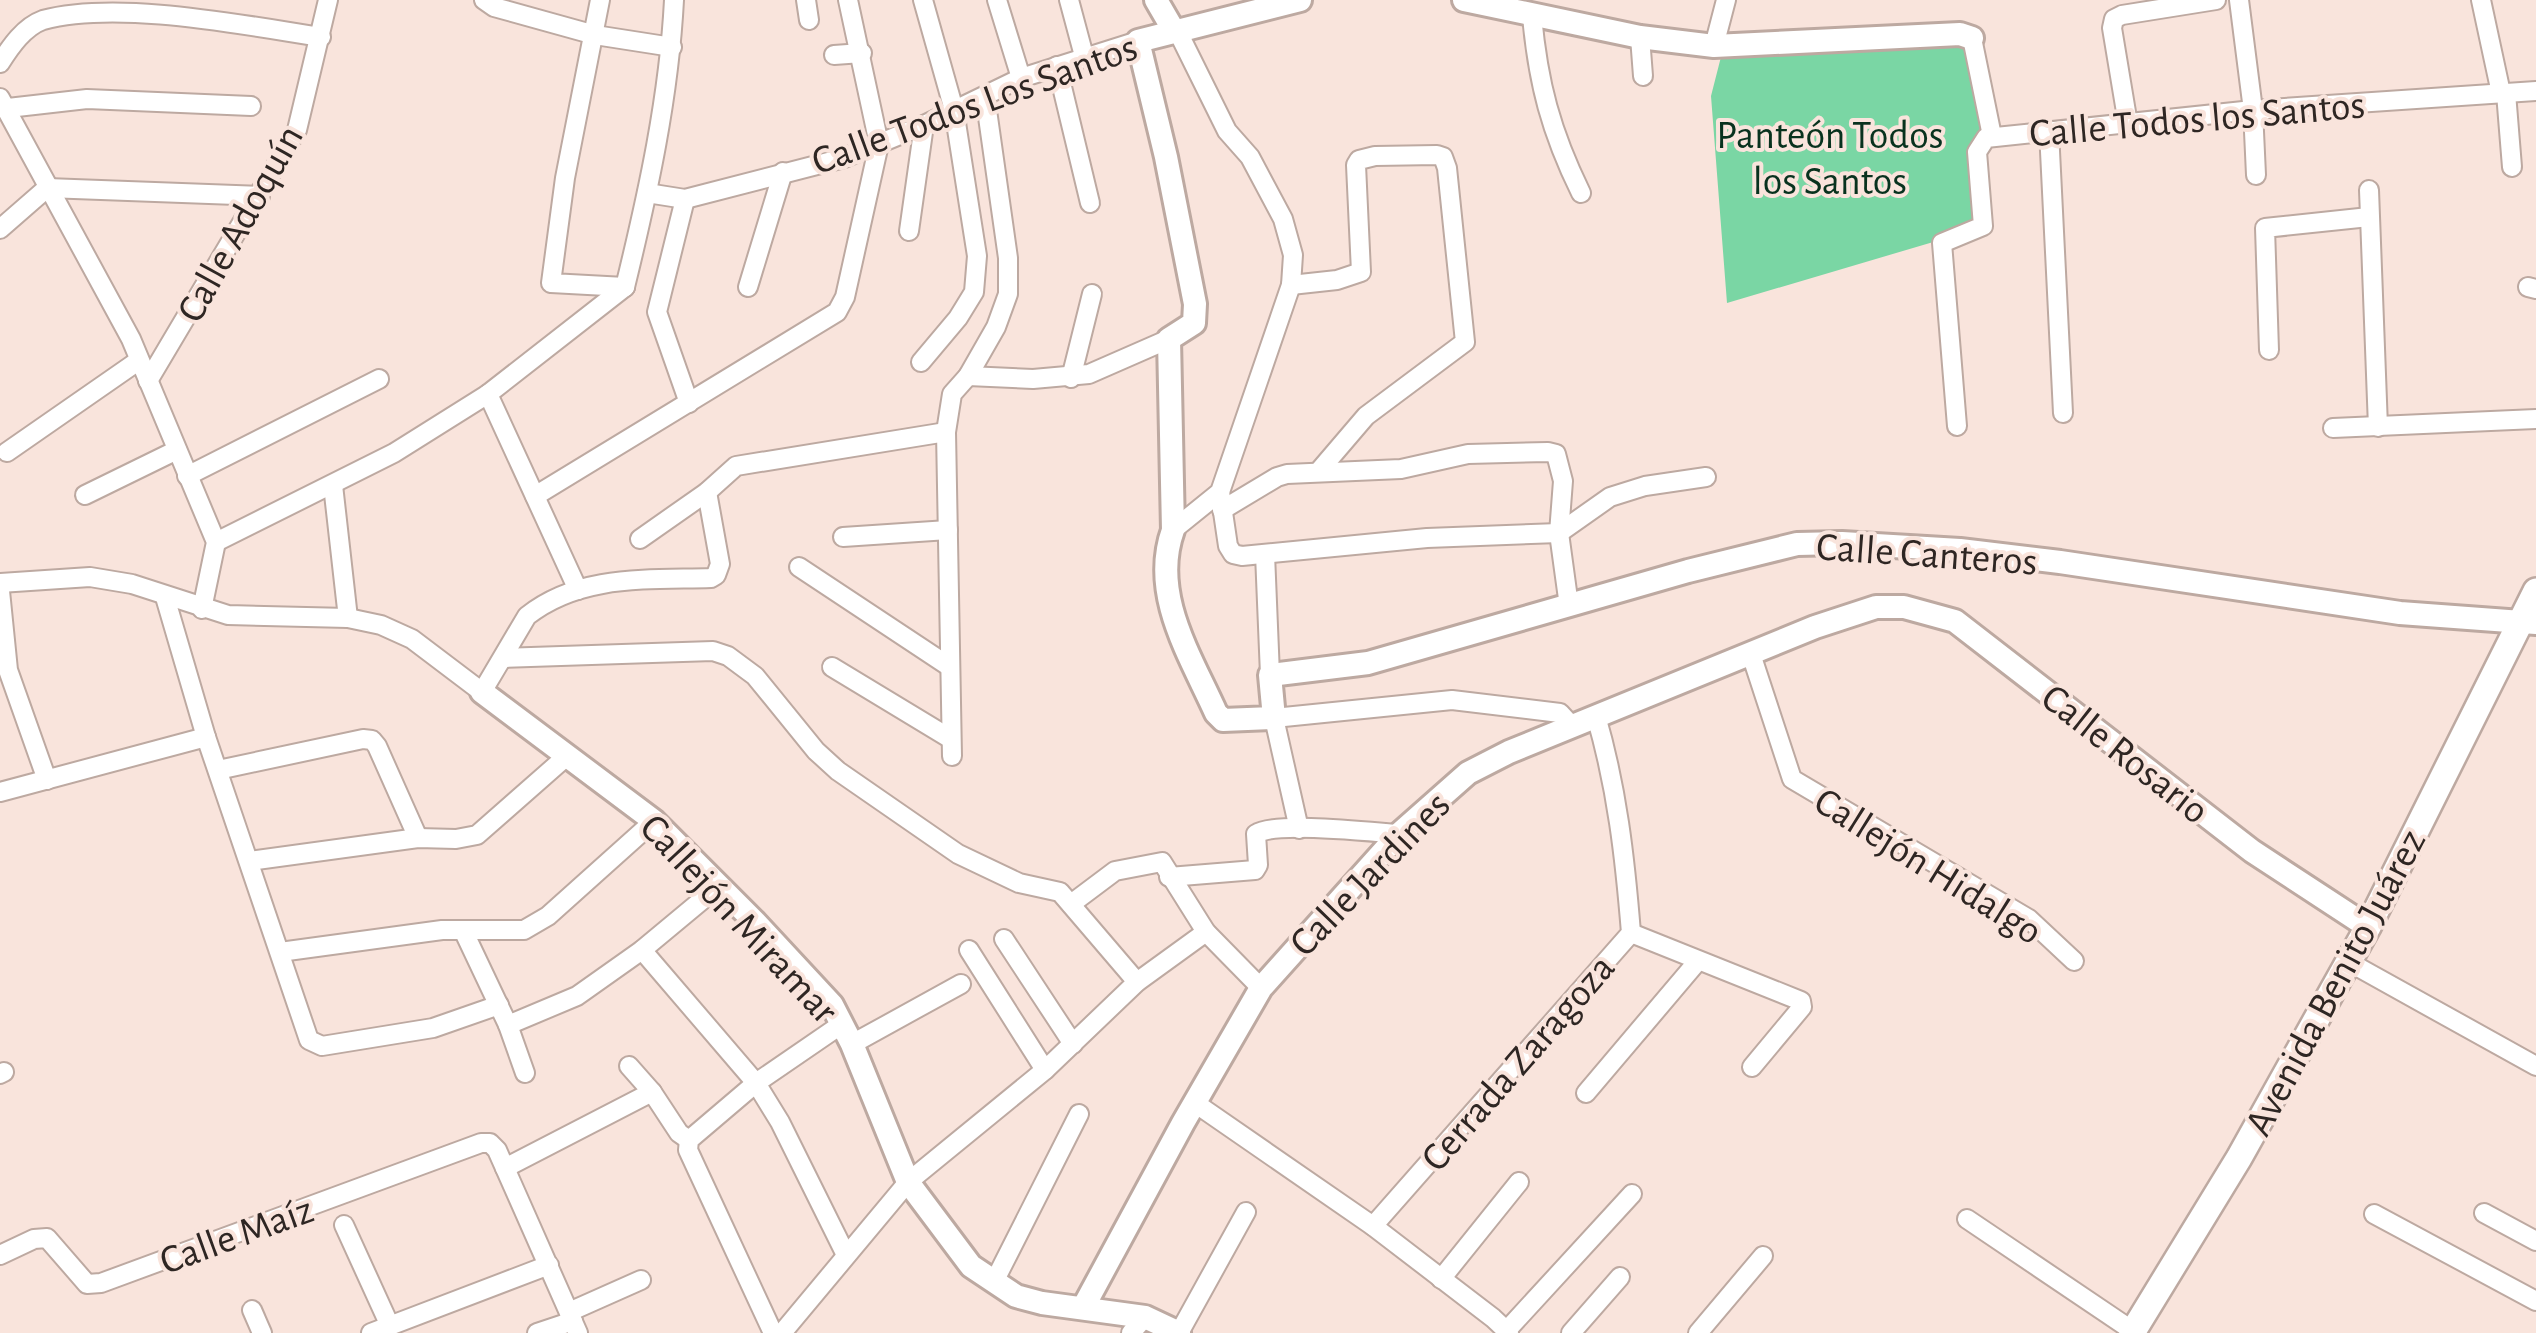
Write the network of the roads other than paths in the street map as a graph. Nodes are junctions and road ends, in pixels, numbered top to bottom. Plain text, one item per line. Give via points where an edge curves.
1 (328, 0) edge
2 (484, 0) edge
3 (600, 0) edge
4 (674, 0) edge
5 (806, 0) edge
6 (848, 0) edge
7 (923, 0) edge
8 (997, 0) edge
9 (1069, 0) edge
10 (1156, 0) edge
11 (1300, 0) edge
12 (1464, 0) edge
13 (1726, 0) edge
14 (2216, 0) edge
15 (2240, 0) edge
16 (2481, 0) edge
17 (1532, 16) junction
18 (809, 20) dead end
19 (1175, 31) junction
20 (595, 35) junction
21 (321, 37) junction
22 (1640, 37) junction
23 (1972, 38) joint
24 (1138, 42) junction
25 (1714, 46) junction
26 (672, 47) junction
27 (862, 53) junction
28 (834, 55) dead end
29 (1084, 56) junction
30 (0, 63) edge
31 (1056, 66) junction
32 (1643, 76) dead end
33 (1020, 78) junction
34 (2536, 91) edge
35 (2504, 93) junction
36 (985, 96) junction
37 (4, 103) edge
38 (251, 106) dead end
39 (954, 110) junction
40 (2253, 110) junction
41 (2128, 124) junction
42 (924, 125) junction
43 (2049, 131) junction
44 (1992, 136) junction
45 (879, 144) junction
46 (2512, 167) dead end
47 (783, 172) junction
48 (2256, 175) dead end
49 (47, 188) junction
50 (2369, 190) dead end
51 (648, 193) junction
52 (1581, 193) dead end
53 (260, 196) junction
54 (685, 200) junction
55 (1090, 204) dead end
56 (2369, 217) junction
57 (0, 229) edge
58 (909, 231) dead end
59 (1291, 285) junction
60 (625, 287) junction
61 (748, 287) dead end
62 (1092, 294) dead end
63 (1169, 339) junction
64 (2269, 350) dead end
65 (138, 361) junction
66 (922, 362) dead end
67 (968, 376) junction
68 (1071, 378) junction
69 (379, 379) dead end
70 (148, 381) junction
71 (488, 394) junction
72 (689, 403) junction
73 (2063, 413) dead end
74 (2536, 419) edge
75 (1957, 426) dead end
76 (2378, 427) junction
77 (2333, 428) dead end
78 (946, 432) junction
79 (176, 450) junction
80 (7, 452) dead end
81 (1319, 471) junction
82 (187, 476) junction
83 (1706, 476) dead end
84 (333, 485) junction
85 (708, 492) junction
86 (85, 495) dead end
87 (535, 496) junction
88 (1221, 501) junction
89 (948, 530) junction
90 (1173, 530) junction
91 (1559, 533) junction
92 (843, 537) dead end
93 (640, 539) dead end
94 (216, 542) junction
95 (1265, 554) junction
96 (798, 567) dead end
97 (0, 583) edge
98 (578, 590) junction
99 (0, 591) edge
100 (2536, 591) edge
101 (165, 597) junction
102 (1569, 606) junction
103 (1876, 606) joint
104 (202, 608) junction
105 (348, 618) junction
106 (2528, 623) edge
107 (1750, 654) junction
108 (504, 658) junction
109 (950, 667) junction
110 (832, 668) dead end
111 (4, 671) edge
112 (1270, 675) junction
113 (482, 692) junction
114 (1596, 716) junction
115 (1274, 718) junction
116 (1572, 726) junction
117 (206, 737) junction
118 (568, 756) junction
119 (218, 770) junction
120 (46, 780) junction
121 (0, 792) edge
122 (654, 821) junction
123 (1299, 828) junction
124 (1398, 834) junction
125 (418, 838) junction
126 (250, 861) junction
127 (1169, 877) junction
128 (719, 886) junction
129 (1071, 904) junction
130 (2368, 926) junction
131 (463, 930) junction
132 (1206, 932) junction
133 (1630, 933) junction
134 (1004, 939) dead end
135 (642, 950) junction
136 (969, 950) dead end
137 (280, 952) junction
138 (2074, 961) dead end
139 (2347, 961) junction
140 (1697, 962) junction
141 (1136, 982) junction
142 (961, 984) dead end
143 (1262, 988) junction
144 (499, 1005) junction
145 (508, 1024) junction
146 (847, 1034) junction
147 (1073, 1044) junction
148 (629, 1066) dead end
149 (2536, 1066) edge
150 (1752, 1067) dead end
151 (1045, 1070) junction
152 (525, 1073) dead end
153 (756, 1083) junction
154 (652, 1092) junction
155 (1586, 1093) dead end
156 (1195, 1103) junction
157 (1079, 1114) dead end
158 (688, 1140) junction
159 (505, 1168) junction
160 (908, 1182) junction
161 (1520, 1182) dead end
162 (1632, 1194) dead end
163 (1246, 1212) dead end
164 (2484, 1213) dead end
165 (2374, 1214) dead end
166 (1967, 1219) dead end
167 (344, 1224) dead end
168 (1373, 1226) junction
169 (2536, 1241) edge
170 (0, 1255) edge
171 (846, 1255) junction
172 (1763, 1256) dead end
173 (549, 1265) junction
174 (1620, 1277) dead end
175 (1441, 1279) junction
176 (641, 1280) dead end
177 (994, 1282) junction
178 (2536, 1301) edge
179 (1084, 1306) junction
180 (252, 1310) dead end
181 (573, 1322) edge
182 (1138, 1325) edge
183 (390, 1326) junction
184 (1508, 1331) edge
185 (2133, 1332) edge
186 (262, 1333) edge
187 (371, 1333) edge
188 (538, 1333) edge
189 (773, 1333) edge
190 (782, 1333) edge
191 (1179, 1333) edge
192 (1571, 1333) edge
193 (1698, 1333) edge

1 - 21 street, Calle Adoquín
2 - 20 street
3 - 20 street
4 - 26 street
5 - 18 street
6 - 27 street
7 - 39 street
8 - 33 street
9 - 29 street
10 - 19 street
11 - 19 street, Calle Todos Los Santos
12 - 17 street, Calle Todos los Santos
13 - 25 street
14 - 41 street via 2114,19
15 - 40 street
16 - 35 street
17 - 22 street, Calle Todos los Santos
17 - 52 street via 1536,71
19 - 24 street, Calle Todos Los Santos
19 - 59 street via 1227,131 1284,219 1293,255
20 - 26 street
20 - 60 street via 551,283
21 - 30 street via 142,10 100,10 42,20
21 - 53 street, Calle Adoquín via 296,130
22 - 25 street, Calle Todos los Santos
22 - 32 street
23 - 25 street, Calle Todos los Santos
23 - 44 street, Calle Todos los Santos
24 - 29 street, Calle Todos Los Santos
24 - 63 street via 1196,304 1194,322
26 - 51 street
27 - 28 street
27 - 45 street
29 - 31 street, Calle Todos Los Santos
31 - 33 street, Calle Todos Los Santos
31 - 55 street
33 - 36 street, Calle Todos Los Santos
34 - 35 street, Calle Todos los Santos
35 - 40 street, Calle Todos los Santos
35 - 46 street
36 - 39 street, Calle Todos Los Santos
36 - 67 street via 1008,294
37 - 38 street via 87,99
37 - 49 street
39 - 42 street, Calle Todos Los Santos
39 - 66 street via 977,256 974,292
40 - 41 street, Calle Todos los Santos
40 - 48 street
41 - 43 street, Calle Todos los Santos
42 - 45 street, Calle Todos Los Santos
42 - 58 street
43 - 44 street, Calle Todos los Santos
43 - 73 street
44 - 75 street via 1977,152 1983,226 1942,243
45 - 47 street, Calle Todos Los Santos
45 - 72 street via 837,312
47 - 54 street, Calle Todos Los Santos
47 - 61 street
49 - 53 street
49 - 57 street
49 - 65 street
50 - 56 street
51 - 54 street, Calle Todos Los Santos
51 - 60 street
53 - 70 street, Calle Adoquín
54 - 72 street via 657,312
56 - 64 street via 2266,228
56 - 76 street
59 - 81 street via 1360,272 1359,160 1437,154 1446,162 1464,342 1366,416
59 - 88 street
60 - 71 street
62 - 68 street
63 - 68 street
63 - 90 street
65 - 70 street
65 - 80 street
67 - 68 street
67 - 78 street via 952,394
69 - 82 street
70 - 79 street
71 - 84 street
71 - 87 street
72 - 87 street
74 - 76 street
76 - 77 street
78 - 85 street via 736,466
78 - 89 street
79 - 82 street
79 - 86 street
81 - 88 street via 1277,476
81 - 91 street via 1400,468 1468,454 1556,454
82 - 94 street
83 - 91 street via 1610,497
84 - 94 street
84 - 105 street
85 - 93 street
85 - 98 street via 720,564 716,575 622,580
87 - 98 street
88 - 90 street
88 - 95 street via 1230,550 1238,556
89 - 92 street
89 - 109 street
90 - 115 street via 1166,550 1168,602 1216,713 1231,721
91 - 95 street
91 - 102 street
94 - 104 street
95 - 112 street
96 - 109 street
97 - 101 street via 90,577
98 - 108 street via 527,616
99 - 111 street
100 - 106 main road, Avenida Benito Juárez
101 - 104 street
101 - 117 street
102 - 106 street, Calle Canteros via 1797,544 1842,542 2043,560 2400,613
102 - 112 street, Calle Canteros via 1368,663
103 - 107 street, Calle Jardines
103 - 130 street, Calle Rosario via 1955,621 2252,850
104 - 105 street via 228,615
105 - 113 street via 412,638
106 - 130 main road, Avenida Benito Juárez
107 - 114 street, Calle Jardines
107 - 138 street, Callejón Hidalgo via 1792,779 2028,919
108 - 113 street
108 - 129 street via 713,652 742,664 838,771 958,854 1019,883 1060,892
109 - 110 street via 952,747
111 - 120 street
112 - 115 street
113 - 118 street, Callejón Miramar
114 - 116 street, Calle Jardines
114 - 133 street, Cerrada Zaragoza via 1614,780
115 - 116 street via 1452,700 1560,713
115 - 123 street
116 - 124 street, Calle Jardines via 1468,773
117 - 119 street
117 - 120 street
118 - 122 street, Callejón Miramar
118 - 125 street via 477,836
119 - 125 street via 372,740
119 - 126 street
120 - 121 street
122 - 128 street, Callejón Miramar
122 - 131 street via 538,924
123 - 124 street
123 - 127 street via 1258,832 1255,870
124 - 143 street, Calle Jardines
125 - 126 street
126 - 137 street
127 - 129 street via 1161,862 1120,869
127 - 132 street
128 - 135 street
128 - 146 street, Callejón Miramar via 832,1005
129 - 141 street
130 - 139 main road, Avenida Benito Juárez
131 - 137 street
131 - 144 street
132 - 141 street
132 - 143 street
133 - 140 street
133 - 168 street, Cerrada Zaragoza
134 - 147 street
135 - 145 street via 577,996
135 - 153 street
136 - 151 street
137 - 144 street via 312,1044 433,1028
139 - 149 street
139 - 185 main road, Avenida Benito Juárez
140 - 150 street via 1803,1004
140 - 155 street
141 - 147 street
142 - 146 street
143 - 156 street, Calle Jardines
144 - 145 street
145 - 152 street
146 - 153 street
146 - 160 street, Callejón Miramar
147 - 151 street
148 - 154 street
151 - 160 street
153 - 158 street
153 - 171 street
154 - 158 street
154 - 159 street
156 - 168 street
156 - 179 street, Calle Jardines
157 - 177 street
158 - 189 street
159 - 170 street, Calle Maíz via 490,1143 481,1143 101,1283 87,1284 47,1238
159 - 173 street
160 - 171 street
160 - 177 street, Callejón Miramar via 971,1266
161 - 175 street
162 - 184 street
163 - 191 street
164 - 169 street
165 - 178 street
166 - 185 street
167 - 183 street
168 - 175 street
171 - 190 street
172 - 193 street
173 - 181 street
173 - 183 street
174 - 192 street
175 - 184 street
176 - 181 street
177 - 179 street, Callejón Miramar via 1042,1303
179 - 182 street, Callejón Miramar
180 - 186 street
181 - 188 street
182 - 191 street, Callejón Miramar
183 - 187 street

